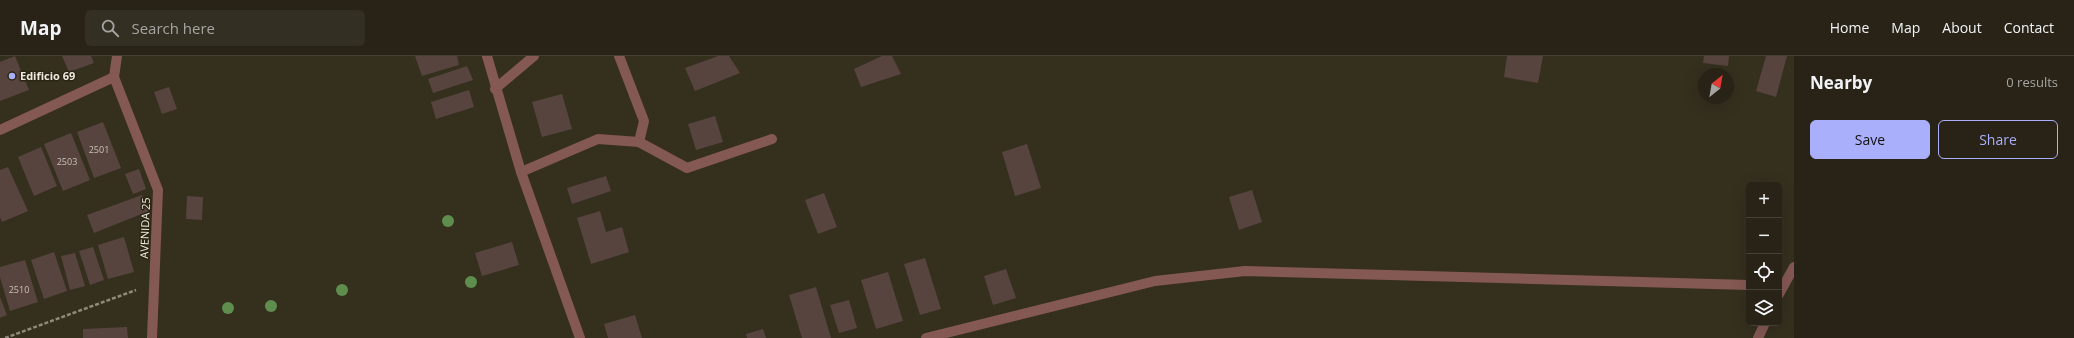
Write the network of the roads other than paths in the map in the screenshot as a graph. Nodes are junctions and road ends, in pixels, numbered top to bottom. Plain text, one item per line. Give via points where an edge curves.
1 (117, 56) edge
2 (487, 56) edge
3 (534, 56) edge
4 (619, 56) edge
5 (114, 77) junction
6 (495, 89) junction
7 (0, 130) edge
8 (772, 139) dead end
9 (639, 142) junction
10 (521, 172) junction
11 (1794, 267) edge
12 (1746, 285) edge
13 (1781, 290) edge
14 (1764, 326) edge
15 (152, 338) edge
16 (580, 338) edge
17 (926, 338) edge
18 (1758, 338) edge

1 - 5 street, AVENIDA 25
2 - 6 street
3 - 6 street
4 - 9 street via 644,121
5 - 7 street
5 - 15 street, AVENIDA 25 via 158,190
6 - 10 street
8 - 9 street via 687,168
9 - 10 street via 598,139
10 - 16 street
11 - 13 street
12 - 17 street via 1245,271 1155,281
14 - 18 street

